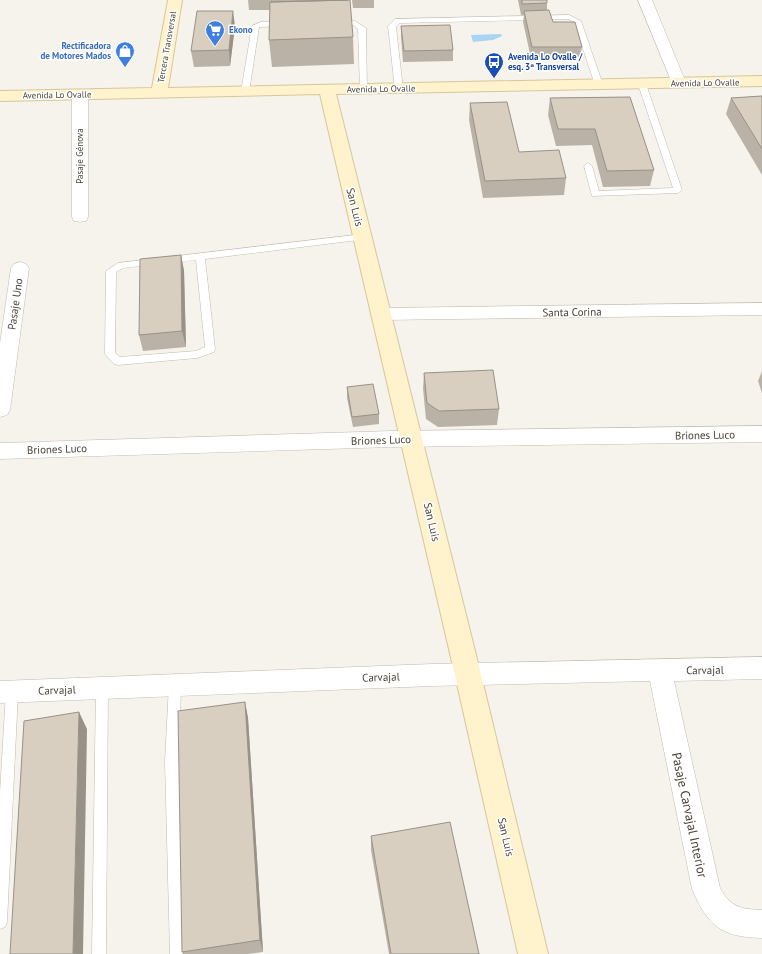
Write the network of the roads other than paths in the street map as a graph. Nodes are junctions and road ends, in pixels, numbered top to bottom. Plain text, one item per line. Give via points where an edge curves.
1 (175, 0) edge
2 (645, 0) edge
3 (331, 23) edge
4 (292, 24) edge
5 (762, 82) edge
6 (679, 83) junction
7 (642, 84) junction
8 (599, 85) junction
9 (364, 89) junction
10 (399, 89) junction
11 (327, 90) junction
12 (245, 92) junction
13 (159, 93) junction
14 (80, 95) junction
15 (0, 96) edge
16 (588, 166) dead end
17 (80, 217) dead end
18 (363, 238) junction
19 (200, 257) junction
20 (20, 268) dead end
21 (762, 309) edge
22 (382, 314) junction
23 (0, 410) edge
24 (762, 434) edge
25 (412, 439) junction
26 (0, 451) edge
27 (762, 668) edge
28 (660, 671) junction
29 (468, 675) junction
30 (175, 685) junction
31 (102, 688) junction
32 (6, 692) edge
33 (0, 922) edge
34 (762, 924) edge
35 (99, 954) edge
36 (177, 954) edge
37 (533, 954) edge

1 - 13 street, Tercera Transversal
2 - 6 street
3 - 9 lane via 354,23 362,28
4 - 12 lane via 256,26
5 - 6 street, Avenida Lo Ovalle
6 - 7 street, Avenida Lo Ovalle
7 - 8 street, Avenida Lo Ovalle
7 - 16 lane via 678,190 595,194
8 - 10 street, Avenida Lo Ovalle
8 - 10 lane via 577,21 569,17 398,21 392,26
9 - 10 street, Avenida Lo Ovalle
9 - 11 street, Avenida Lo Ovalle
11 - 12 street, Avenida Lo Ovalle
11 - 18 street, San Luis
12 - 13 street, Avenida Lo Ovalle
13 - 14 street, Avenida Lo Ovalle
14 - 15 street, Avenida Lo Ovalle
14 - 17 street, Pasaje Génova
18 - 19 lane
18 - 22 street, San Luis
19 - 19 lane via 121,265 112,271 110,354 118,361 197,354 210,349
20 - 23 street, Pasaje Uno
21 - 22 street, Santa Corina
22 - 25 street, San Luis
24 - 25 street, Briones Luco
25 - 26 street, Briones Luco
25 - 29 street, San Luis
27 - 28 street, Carvajal
28 - 29 street, Carvajal
28 - 34 street, Pasaje Carvajal Interior via 710,901 728,919
29 - 30 street, Carvajal
29 - 37 street, San Luis
30 - 31 street, Carvajal
30 - 36 lane via 172,761
31 - 32 street, Carvajal
31 - 35 lane
32 - 33 lane

